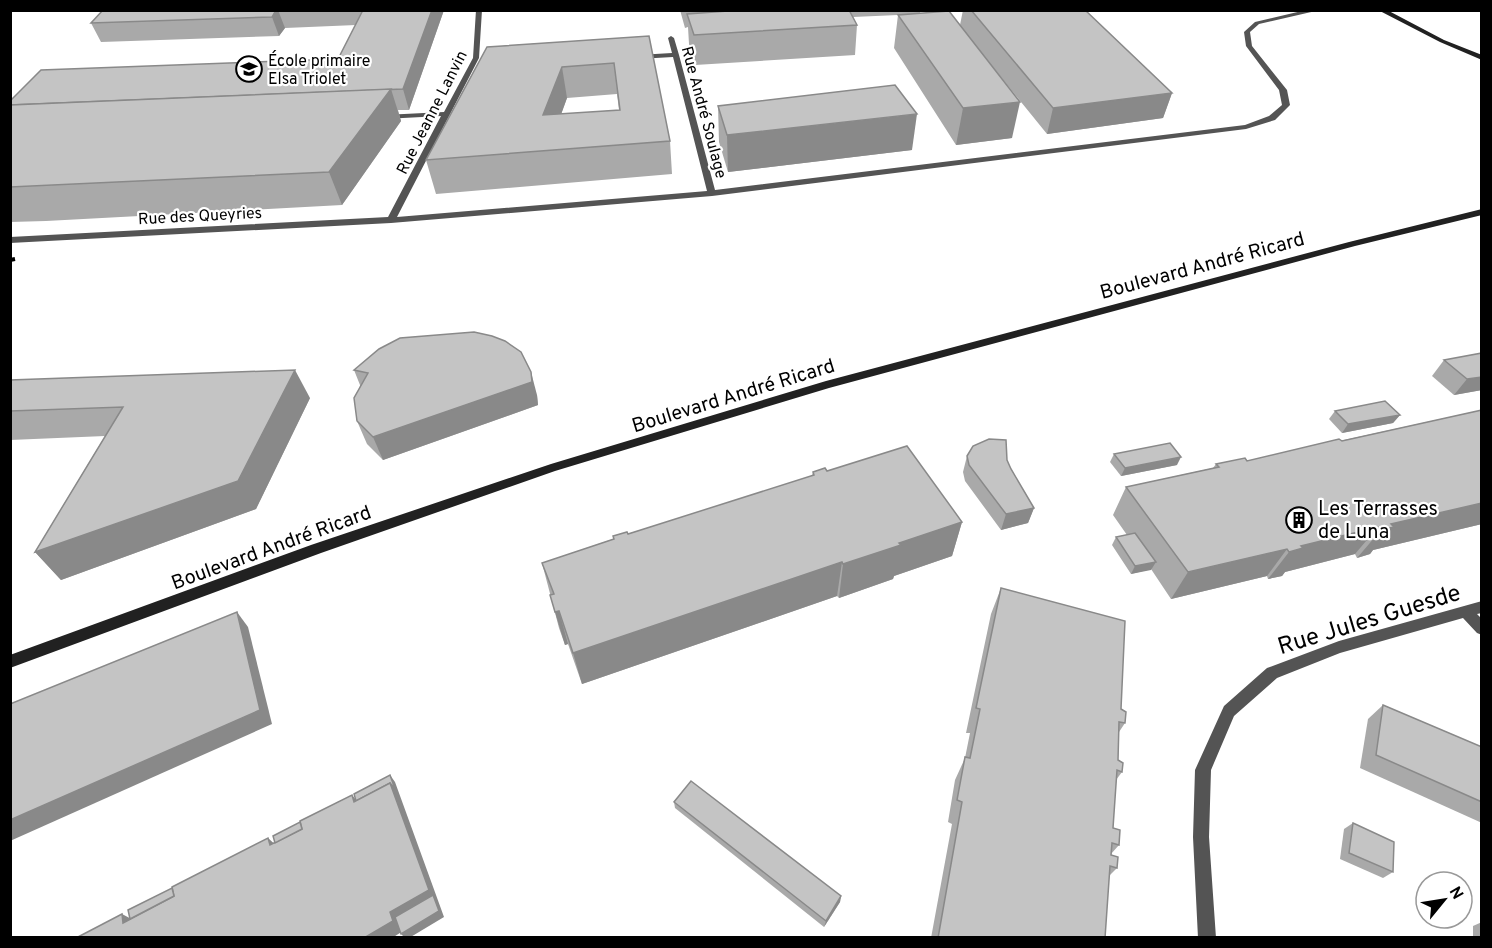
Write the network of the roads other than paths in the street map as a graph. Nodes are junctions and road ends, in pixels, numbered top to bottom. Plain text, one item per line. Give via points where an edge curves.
1 (479, 10) edge
2 (1317, 10) edge
3 (1381, 10) edge
4 (1397, 10) edge
5 (671, 38) dead end
6 (1482, 53) edge
7 (676, 55) junction
8 (631, 58) edge
9 (1482, 58) edge
10 (446, 114) junction
11 (375, 117) edge
12 (712, 193) junction
13 (1482, 212) edge
14 (391, 220) junction
15 (10, 240) edge
16 (1482, 607) edge
17 (1465, 611) junction
18 (1482, 629) edge
19 (10, 662) edge
20 (1207, 938) edge

1 - 10 street, Rue Jeanne Lanvin via 474,69
2 - 12 street, Rue des Queyries via 1257,23 1246,32 1249,46 1283,90 1286,105 1272,118 1246,127
3 - 9 main road
4 - 6 main road
5 - 7 street, Rue André Soulage
7 - 8 street
7 - 12 street, Rue André Soulage
10 - 11 street
10 - 14 street, Rue Jeanne Lanvin
12 - 14 street, Rue des Queyries
13 - 19 main road, Boulevard André Ricard via 826,385 551,468 316,549
14 - 15 street, Rue des Queyries
16 - 17 street, Rue Jules Guesde
17 - 18 street
17 - 20 street, Rue Jules Guesde via 1339,647 1272,673 1229,711 1203,770 1201,837

